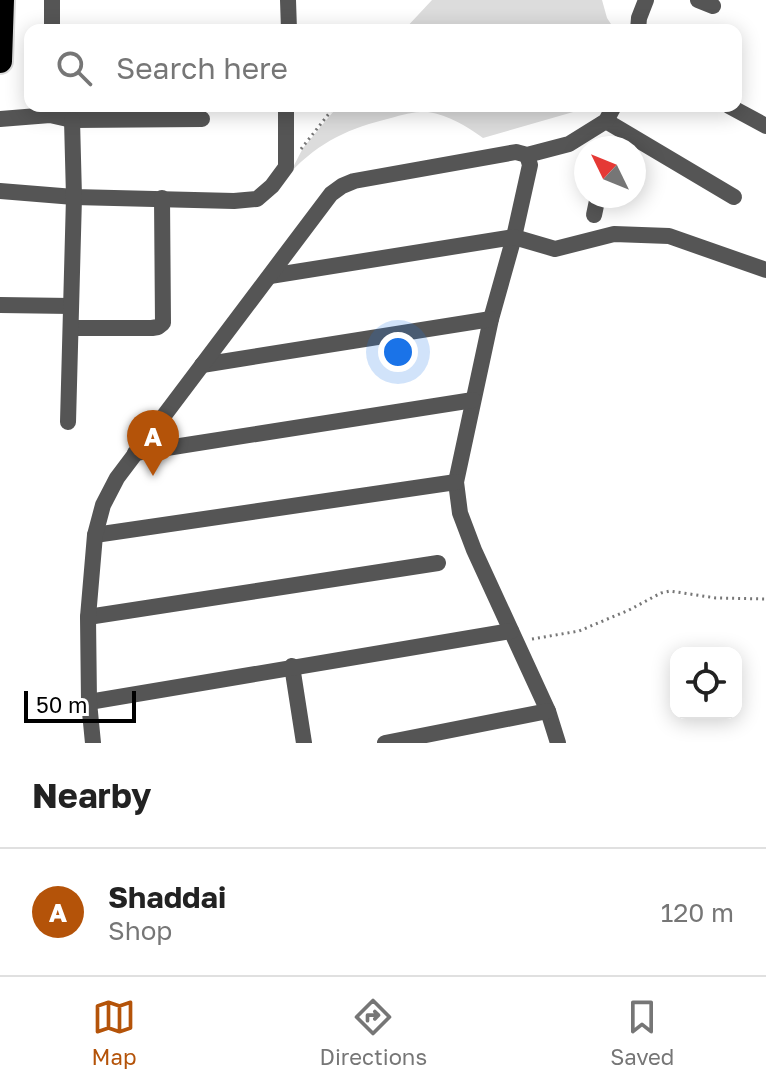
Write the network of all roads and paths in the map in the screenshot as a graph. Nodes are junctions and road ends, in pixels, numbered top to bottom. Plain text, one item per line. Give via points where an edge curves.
1 (2, 0) edge
2 (52, 0) edge
3 (288, 0) edge
4 (646, 0) edge
5 (52, 24) edge
6 (289, 24) edge
7 (638, 24) edge
8 (0, 61) edge
9 (39, 112) edge
10 (54, 112) edge
11 (286, 112) edge
12 (330, 112) edge
13 (740, 112) edge
14 (610, 113) edge
15 (0, 119) edge
16 (202, 119) dead end
17 (72, 120) junction
18 (766, 126) edge
19 (623, 136) edge
20 (646, 151) edge
21 (527, 155) junction
22 (286, 167) junction
23 (0, 191) edge
24 (74, 197) junction
25 (734, 197) dead end
26 (162, 198) junction
27 (595, 208) edge
28 (594, 215) dead end
29 (514, 237) junction
30 (766, 270) edge
31 (270, 276) junction
32 (0, 305) edge
33 (71, 306) junction
34 (491, 319) junction
35 (71, 328) junction
36 (202, 365) junction
37 (473, 400) junction
38 (68, 422) dead end
39 (135, 453) junction
40 (456, 482) junction
41 (95, 535) junction
42 (438, 563) dead end
43 (766, 599) edge
44 (88, 617) junction
45 (514, 636) junction
46 (292, 666) junction
47 (89, 702) junction
48 (548, 711) junction
49 (93, 743) edge
50 (304, 743) edge
51 (385, 743) edge
52 (558, 743) edge

1 - 8 highway
2 - 5 street
3 - 6 street
4 - 7 street
9 - 15 street
10 - 17 street
11 - 22 street
12 - 22 path
13 - 18 street
14 - 19 street
14 - 21 street via 569,144
16 - 17 street
17 - 24 street
20 - 25 street
21 - 29 street via 530,165
21 - 31 street via 516,152 342,186
22 - 26 street via 257,199
23 - 24 street
24 - 26 street
24 - 33 street
26 - 35 street via 163,323 152,328
27 - 28 street
29 - 30 street via 555,249 614,234 669,236
29 - 31 street
29 - 34 street
31 - 36 street
32 - 33 street
33 - 35 street
34 - 36 street
34 - 37 street
35 - 38 street
36 - 39 street
37 - 39 street
37 - 40 street
39 - 41 street via 103,505
40 - 41 street
40 - 45 street via 460,513
41 - 44 street
42 - 44 street
43 - 45 path via 670,591 579,631
44 - 47 street
45 - 46 street
45 - 48 street
46 - 47 street
46 - 50 street
47 - 49 street
48 - 51 street
48 - 52 street

